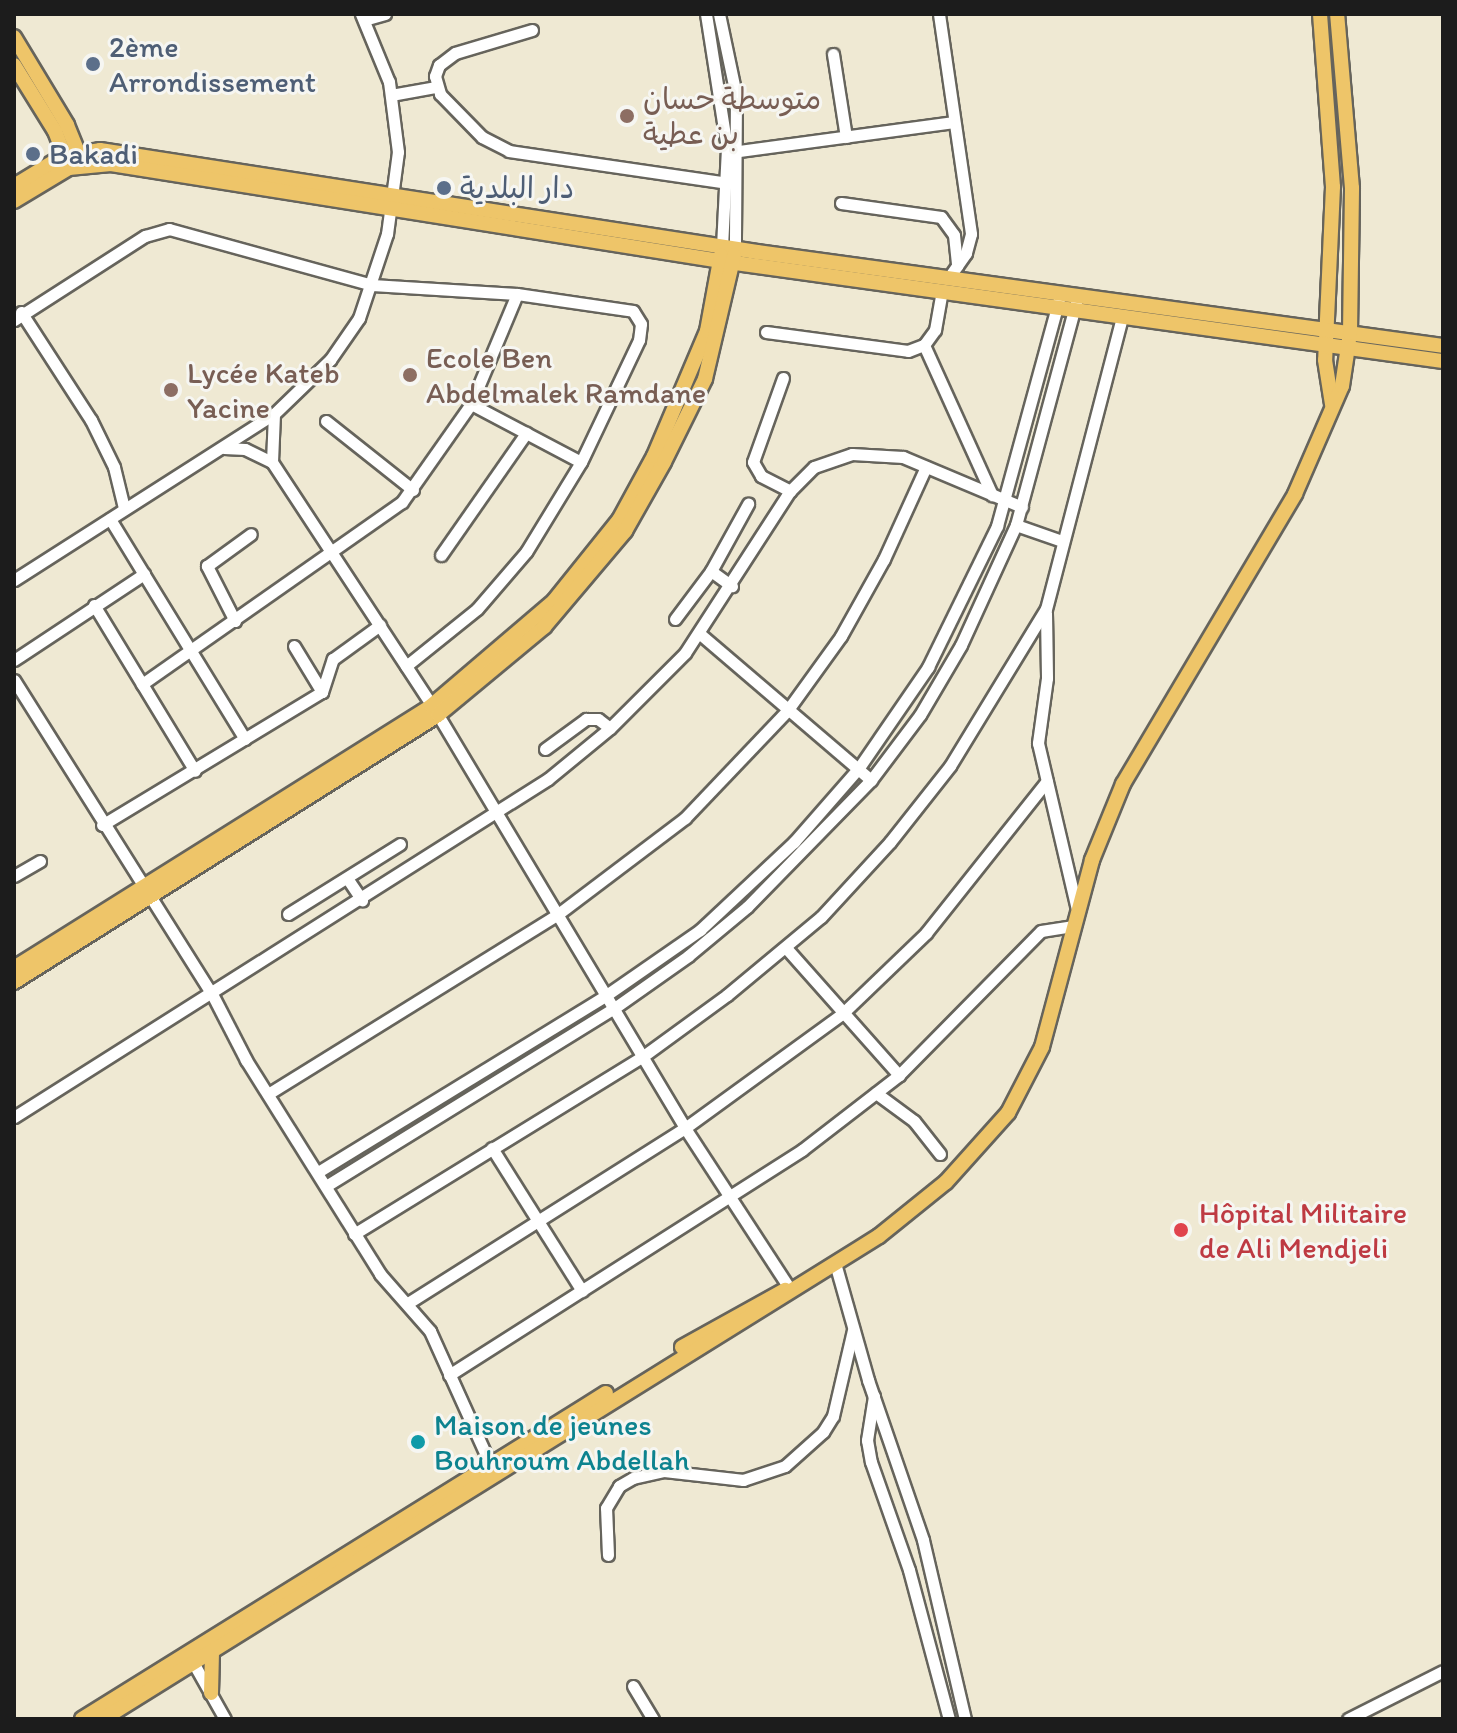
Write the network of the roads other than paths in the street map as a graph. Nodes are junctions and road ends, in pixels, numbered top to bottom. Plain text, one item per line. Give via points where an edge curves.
1 (385, 14) edge
2 (706, 14) edge
3 (719, 14) edge
4 (939, 14) edge
5 (1320, 14) edge
6 (1337, 14) edge
7 (363, 17) edge
8 (532, 30) dead end
9 (14, 37) edge
10 (833, 54) dead end
11 (14, 65) edge
12 (436, 87) junction
13 (391, 95) junction
14 (954, 122) junction
15 (61, 128) junction
16 (846, 137) junction
17 (103, 151) junction
18 (739, 151) junction
19 (74, 160) junction
20 (51, 163) junction
21 (728, 183) junction
22 (14, 186) edge
23 (14, 201) edge
24 (393, 201) junction
25 (841, 203) dead end
26 (728, 255) junction
27 (953, 272) junction
28 (372, 285) junction
29 (1061, 291) junction
30 (942, 292) junction
31 (517, 294) junction
32 (1078, 294) junction
33 (1057, 307) junction
34 (1074, 309) junction
35 (18, 316) edge
36 (1122, 317) junction
37 (766, 332) dead end
38 (1326, 338) junction
39 (1348, 340) junction
40 (924, 345) junction
41 (1443, 346) edge
42 (1443, 361) edge
43 (783, 378) dead end
44 (471, 404) junction
45 (1332, 404) junction
46 (274, 414) junction
47 (326, 421) dead end
48 (526, 433) junction
49 (220, 448) junction
50 (272, 462) junction
51 (581, 462) junction
52 (926, 467) junction
53 (413, 490) junction
54 (790, 491) junction
55 (992, 495) junction
56 (1006, 501) junction
57 (748, 504) dead end
58 (1022, 507) junction
59 (124, 508) junction
60 (110, 519) junction
61 (1016, 525) junction
62 (251, 534) dead end
63 (1062, 541) junction
64 (330, 555) junction
65 (441, 555) dead end
66 (711, 571) junction
67 (144, 574) junction
68 (14, 580) edge
69 (732, 586) junction
70 (94, 605) junction
71 (1046, 609) junction
72 (675, 619) dead end
73 (235, 621) junction
74 (380, 625) junction
75 (700, 634) junction
76 (294, 646) dead end
77 (192, 651) junction
78 (14, 660) edge
79 (406, 666) junction
80 (14, 680) edge
81 (142, 684) junction
82 (322, 692) junction
83 (435, 710) junction
84 (787, 711) junction
85 (610, 728) junction
86 (245, 739) junction
87 (545, 749) dead end
88 (858, 769) junction
89 (195, 771) junction
90 (871, 780) junction
91 (1047, 781) junction
92 (497, 813) junction
93 (102, 825) junction
94 (400, 844) dead end
95 (40, 861) dead end
96 (14, 876) edge
97 (347, 878) junction
98 (146, 893) junction
99 (362, 900) junction
100 (288, 914) dead end
101 (558, 914) junction
102 (1076, 920) junction
103 (787, 949) junction
104 (14, 968) edge
105 (14, 982) edge
106 (212, 994) junction
107 (605, 996) junction
108 (613, 1009) junction
109 (843, 1013) junction
110 (642, 1057) junction
111 (899, 1075) junction
112 (876, 1093) junction
113 (268, 1094) junction
114 (16, 1112) edge
115 (685, 1128) junction
116 (492, 1148) junction
117 (940, 1154) dead end
118 (318, 1172) junction
119 (326, 1186) junction
120 (730, 1198) junction
121 (536, 1218) junction
122 (354, 1234) junction
123 (835, 1263) junction
124 (790, 1289) junction
125 (582, 1291) junction
126 (408, 1303) junction
127 (853, 1329) junction
128 (449, 1375) junction
129 (874, 1395) junction
130 (490, 1464) junction
131 (608, 1555) dead end
132 (212, 1652) junction
133 (191, 1659) junction
134 (1443, 1671) edge
135 (633, 1686) dead end
136 (211, 1693) junction
137 (82, 1719) edge
138 (103, 1719) edge
139 (225, 1719) edge
140 (653, 1719) edge
141 (949, 1719) edge
142 (965, 1719) edge
143 (1348, 1719) edge

1 - 7 street
2 - 21 street via 724,111
3 - 18 street via 736,95
4 - 14 street
5 - 38 main road via 1333,187
6 - 39 main road via 1352,188
7 - 13 street
8 - 12 street via 445,59 435,76
9 - 15 main road
10 - 16 street
11 - 15 main road
12 - 13 street
12 - 21 street via 466,122 502,148
13 - 24 street via 398,152
14 - 16 street
14 - 27 street via 971,234
15 - 17 main road
15 - 19 main road
15 - 20 main road
16 - 18 street
17 - 19 main road
17 - 24 main road
18 - 26 street
19 - 20 main road
19 - 23 main road
19 - 24 main road
20 - 22 main road
21 - 26 street
24 - 26 main road
24 - 28 street
25 - 27 street via 941,217 954,235
26 - 27 main road
26 - 30 main road
26 - 83 main road via 689,382 619,520 554,601
27 - 29 main road
28 - 31 street
28 - 35 street via 169,229 145,236
28 - 46 street via 359,318 330,360
29 - 32 main road
29 - 33 street
30 - 33 main road
30 - 40 street via 935,330
31 - 44 street
31 - 51 street via 619,305 638,317 639,340
32 - 34 street
32 - 38 main road
33 - 34 main road
33 - 56 street
34 - 36 main road
34 - 58 street
35 - 59 street via 91,420 114,467
36 - 38 main road
36 - 63 street
37 - 40 street via 901,351
38 - 39 main road
38 - 45 main road
39 - 41 main road
39 - 42 main road
39 - 45 main road via 1342,386
40 - 55 street
43 - 54 street via 753,462 761,476
44 - 48 street
44 - 53 street
45 - 102 main road via 1295,494 1123,784 1101,834
46 - 49 street
46 - 50 street
47 - 53 street
48 - 51 street
48 - 65 street
49 - 50 street via 245,449
49 - 59 street
50 - 64 street
51 - 79 street via 503,582
52 - 54 street via 903,457 852,454 814,467
52 - 55 street
52 - 84 street via 841,636
53 - 64 street via 379,523
54 - 69 street
55 - 56 street
56 - 58 street
56 - 88 street via 928,667
57 - 66 street
58 - 61 street
59 - 60 street
60 - 67 street
60 - 68 street
61 - 63 street
61 - 90 street via 961,645 920,715
62 - 73 street via 207,566
63 - 71 street
64 - 73 street
64 - 74 street
66 - 69 street
66 - 72 street
67 - 70 street
67 - 77 street
69 - 75 street
70 - 78 street
70 - 81 street
71 - 91 street via 1047,678 1037,729
71 - 103 street via 950,766 870,865
73 - 77 street
74 - 79 street
74 - 82 street via 333,659
75 - 84 street
75 - 85 street
76 - 82 street
77 - 81 street
77 - 86 street
79 - 83 street
80 - 93 street
81 - 89 street
82 - 86 street
83 - 92 street
83 - 98 main road
84 - 88 street
84 - 101 street via 685,818
85 - 87 street via 598,719 586,719
85 - 92 street
86 - 89 street
88 - 90 street
88 - 107 street via 732,902
89 - 93 street
90 - 108 street via 747,907
91 - 102 street
91 - 109 street via 926,933
92 - 99 street
92 - 101 street
93 - 98 street
94 - 97 street
95 - 96 street
97 - 99 street
97 - 100 street
98 - 104 main road
98 - 105 main road
98 - 106 street
99 - 106 street
101 - 107 street
101 - 113 street
102 - 111 street via 1041,931
102 - 123 main road via 1042,1047 1008,1113 924,1201
103 - 109 street
103 - 110 street
106 - 113 street
106 - 114 street
107 - 108 street
107 - 118 street
108 - 110 street
108 - 119 street
109 - 111 street
109 - 115 street
110 - 115 street
110 - 116 street
111 - 112 street
112 - 117 street via 914,1121
112 - 120 street
113 - 118 street
115 - 120 street
115 - 121 street
116 - 121 street
116 - 122 street
118 - 119 street
119 - 122 street
120 - 124 street
120 - 125 street
121 - 125 street
121 - 126 street
122 - 126 street via 380,1274
123 - 124 main road
123 - 127 street
124 - 130 main road via 767,1296
124 - 132 main road
125 - 128 street
126 - 128 street via 430,1331
127 - 129 street
127 - 131 street via 833,1416 823,1432 785,1466 743,1480 664,1471 619,1486 606,1508
128 - 130 street
129 - 141 street via 867,1440 871,1462 909,1570
129 - 142 street via 923,1540
130 - 133 main road
132 - 133 main road
132 - 136 main road
133 - 136 street
133 - 137 main road
133 - 138 main road
134 - 143 street
135 - 140 street
136 - 139 street

